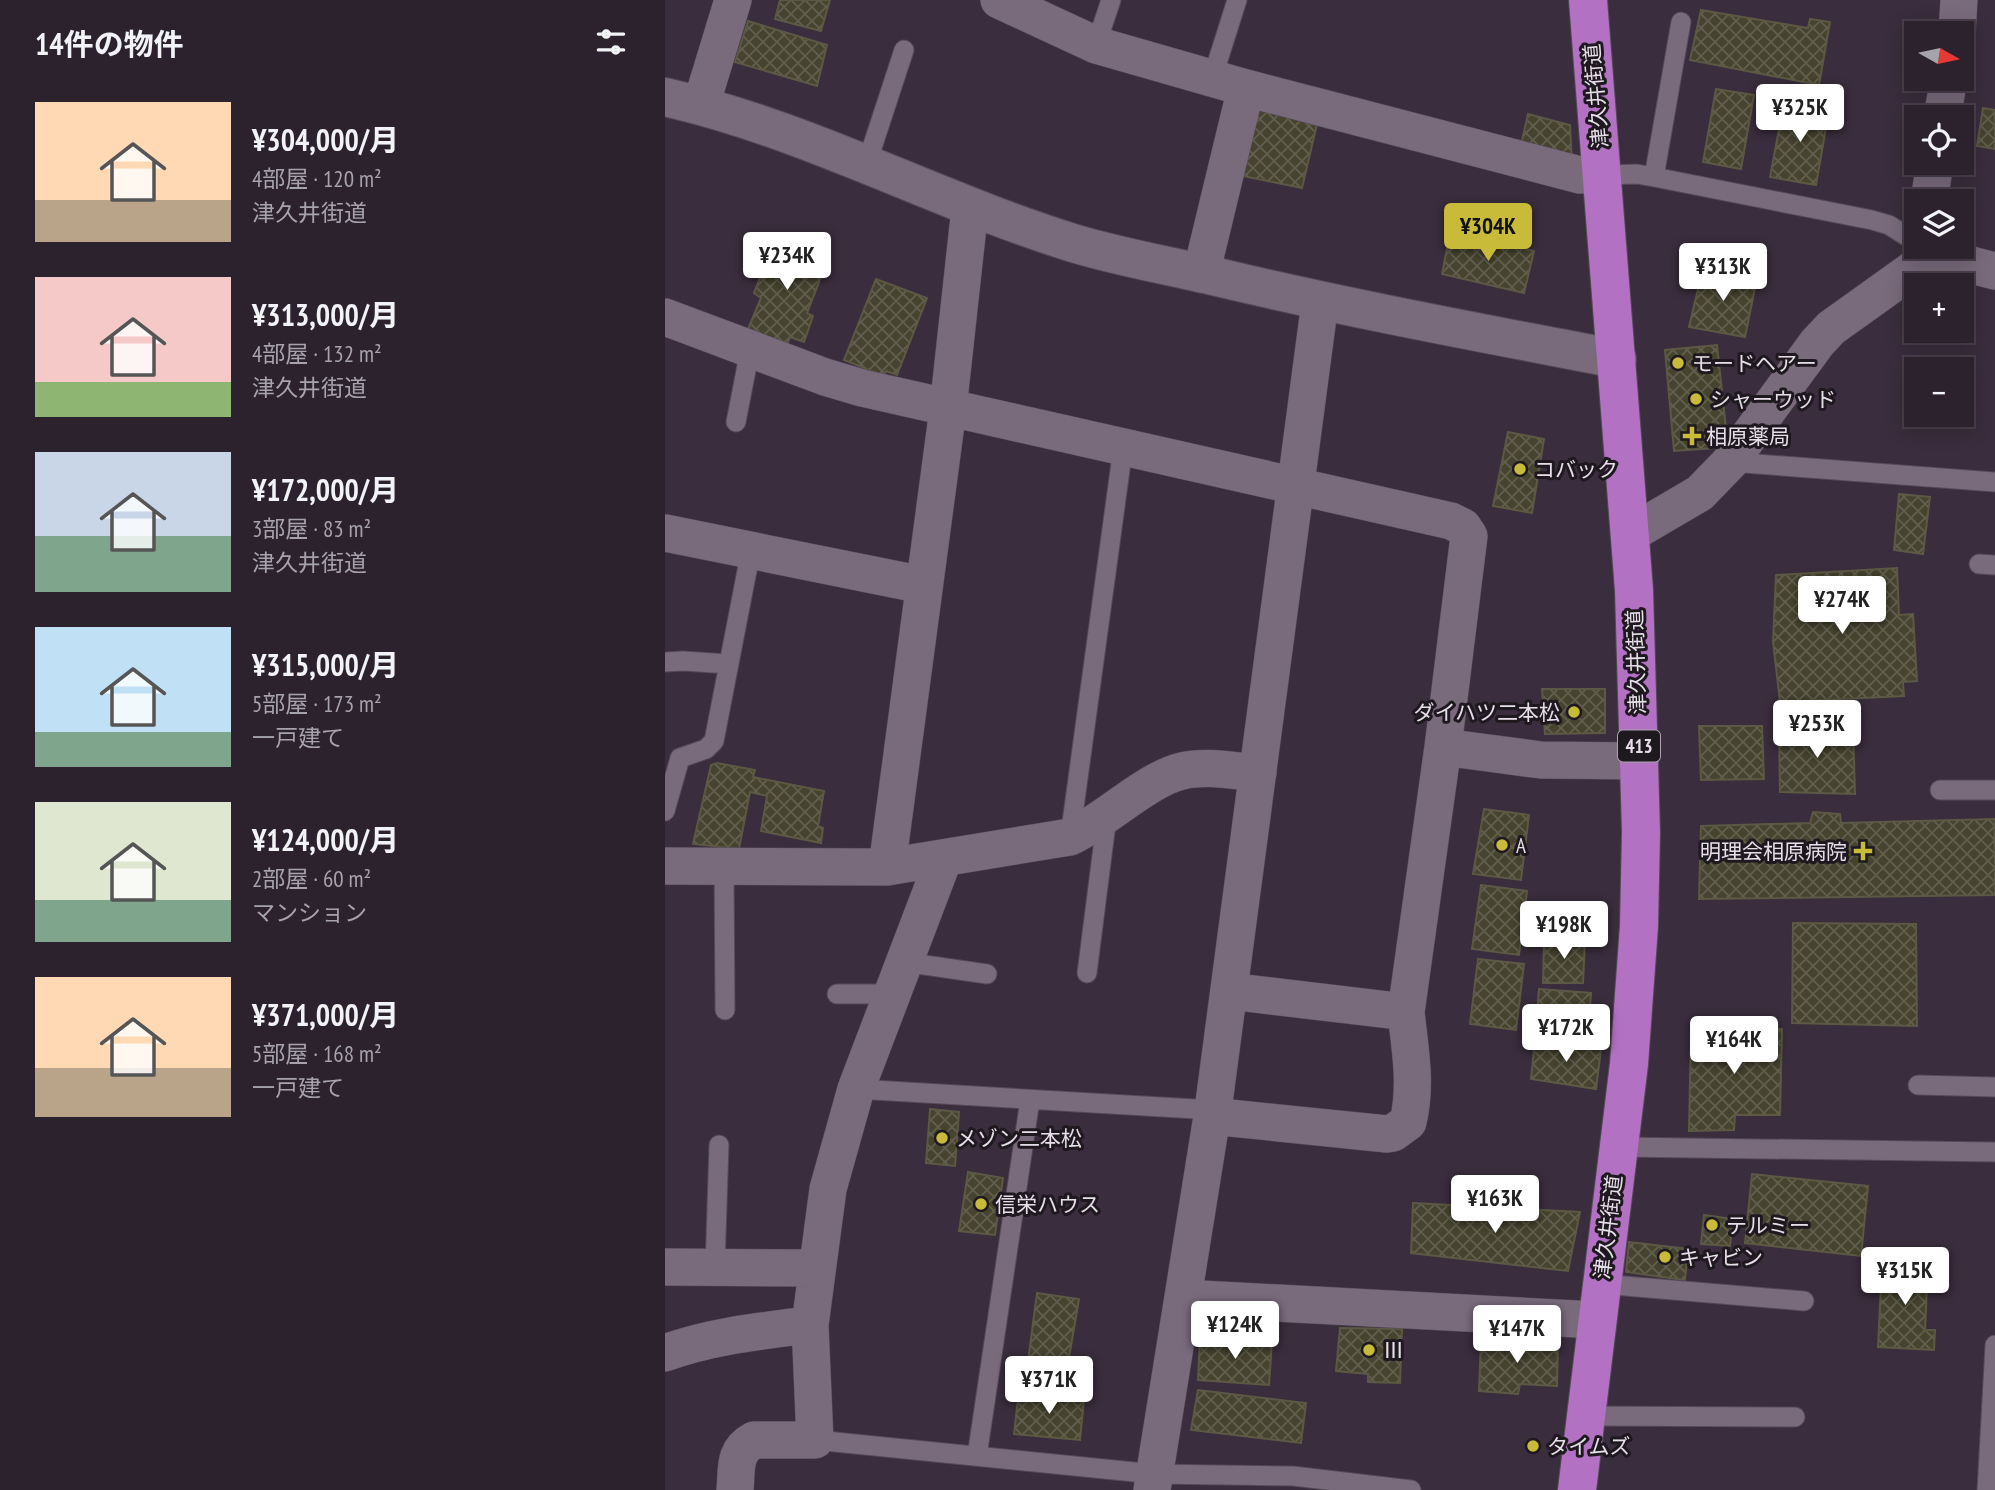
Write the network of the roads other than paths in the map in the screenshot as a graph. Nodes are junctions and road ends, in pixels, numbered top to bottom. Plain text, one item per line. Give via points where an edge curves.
1 (733, 0) edge
2 (1111, 0) edge
3 (1237, 0) edge
4 (1588, 0) edge
5 (1959, 0) edge
6 (1003, 1) edge
7 (1958, 21) edge
8 (1681, 22) dead end
9 (1096, 45) junction
10 (904, 50) dead end
11 (1229, 83) junction
12 (683, 101) edge
13 (866, 166) junction
14 (1602, 175) junction
15 (1654, 177) junction
16 (971, 208) junction
17 (1904, 235) edge
18 (1911, 259) edge
19 (1958, 259) edge
20 (1995, 271) edge
21 (1202, 274) junction
22 (1320, 302) junction
23 (665, 317) edge
24 (750, 350) junction
25 (1617, 359) junction
26 (948, 409) junction
27 (736, 422) dead end
28 (1123, 448) junction
29 (1730, 462) junction
30 (1995, 482) edge
31 (1296, 485) junction
32 (665, 533) edge
33 (1630, 534) junction
34 (751, 550) junction
35 (923, 584) junction
36 (665, 662) edge
37 (728, 664) junction
38 (1443, 747) junction
39 (1640, 761) junction
40 (1258, 773) junction
41 (1940, 790) dead end
42 (1995, 790) edge
43 (665, 810) edge
44 (1107, 816) junction
45 (1070, 838) junction
46 (944, 858) junction
47 (665, 866) edge
48 (724, 867) junction
49 (887, 867) junction
50 (1087, 973) dead end
51 (987, 974) dead end
52 (898, 978) junction
53 (1229, 991) junction
54 (837, 994) dead end
55 (725, 1010) dead end
56 (1406, 1012) junction
57 (1918, 1085) dead end
58 (1995, 1087) edge
59 (856, 1089) junction
60 (1030, 1100) junction
61 (1212, 1113) junction
62 (719, 1145) dead end
63 (1618, 1147) junction
64 (1995, 1152) edge
65 (665, 1267) edge
66 (715, 1267) junction
67 (817, 1268) junction
68 (1183, 1298) junction
69 (1804, 1301) dead end
70 (1599, 1302) junction
71 (810, 1325) junction
72 (1995, 1345) edge
73 (665, 1353) edge
74 (1586, 1416) junction
75 (1795, 1417) dead end
76 (815, 1440) junction
77 (977, 1456) junction
78 (1153, 1482) edge
79 (735, 1490) edge
80 (1411, 1490) edge
81 (1577, 1490) edge
82 (1987, 1490) edge

1 - 12 street
2 - 9 lane
3 - 11 lane
4 - 14 highway, 津久井街道 / 413
5 - 7 street
6 - 9 street
8 - 15 lane
9 - 11 street
10 - 13 lane
11 - 14 street via 1580,175
11 - 21 street
12 - 13 street
13 - 16 street
14 - 15 lane
14 - 25 highway, 津久井街道 / 413
15 - 17 lane via 1872,220
16 - 21 street via 1074,243
16 - 26 street
18 - 29 street via 1817,343
19 - 20 street
21 - 22 street
22 - 25 street
22 - 31 street
23 - 24 street
24 - 26 street via 850,384
24 - 27 lane
25 - 33 highway, 津久井街道 / 413
26 - 28 street
26 - 35 street
28 - 31 street
28 - 45 lane
29 - 30 lane
29 - 33 street via 1700,493
31 - 38 street via 1451,521 1469,536
31 - 40 street
32 - 34 street
33 - 39 highway, 津久井街道 / 413
34 - 35 street
34 - 37 lane
35 - 49 street
36 - 37 lane
37 - 43 lane via 714,741 706,749 680,758
38 - 39 street via 1541,760
38 - 56 street
39 - 63 highway, 津久井街道 / 413 via 1639,926
40 - 44 street via 1183,771 1162,779
40 - 53 street
41 - 42 lane
44 - 45 street
44 - 50 lane
45 - 46 street
46 - 49 street
46 - 52 street
47 - 48 street
48 - 49 street
48 - 55 lane
51 - 52 lane
52 - 54 lane
52 - 59 street
53 - 56 street
53 - 61 street
56 - 61 street via 1412,1101 1408,1122 1393,1133
57 - 58 lane
59 - 60 lane
59 - 67 street via 828,1189
60 - 61 lane
60 - 77 lane
61 - 68 street
62 - 66 lane
63 - 64 lane
63 - 70 highway, 津久井街道 / 413
65 - 66 street
66 - 67 street
67 - 71 street
68 - 70 street
68 - 78 street
69 - 70 lane
70 - 74 highway, 津久井街道 / 413
71 - 73 street via 742,1334
71 - 76 street
72 - 82 lane
74 - 75 lane
74 - 81 highway, 津久井街道 / 413
76 - 77 lane
76 - 79 street via 754,1440 746,1444 737,1455
77 - 78 lane
78 - 80 lane via 1293,1476

